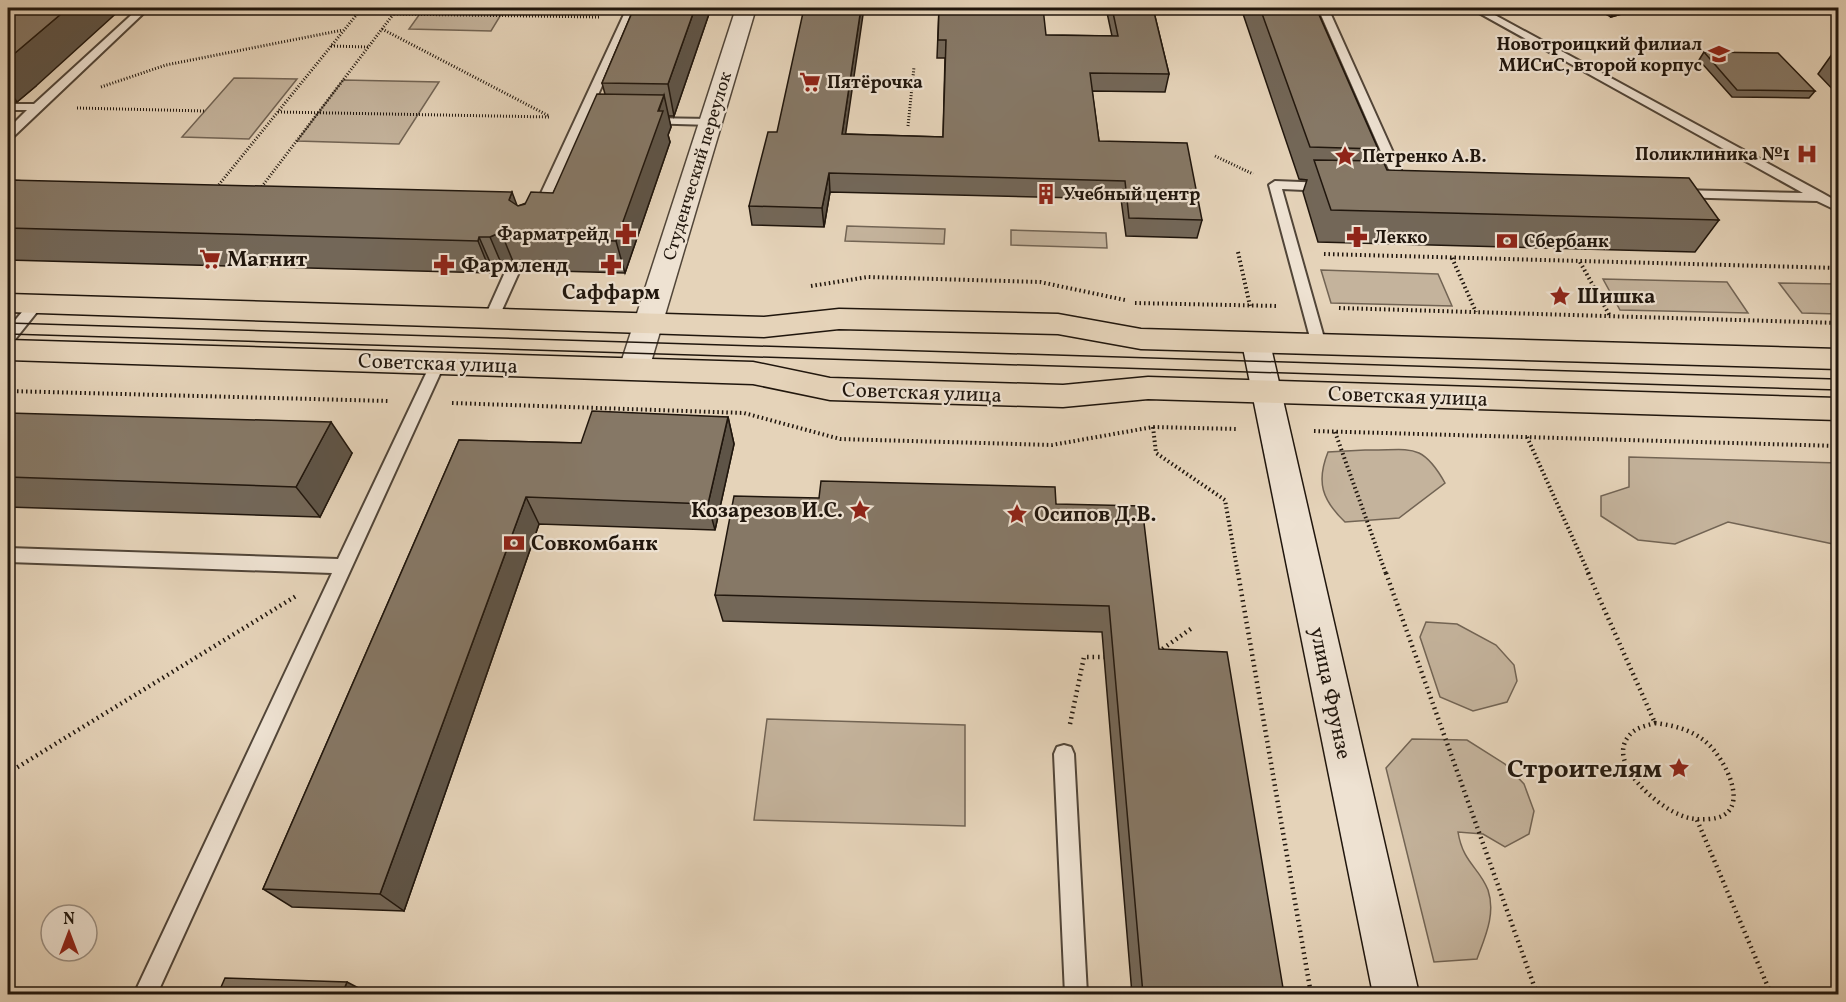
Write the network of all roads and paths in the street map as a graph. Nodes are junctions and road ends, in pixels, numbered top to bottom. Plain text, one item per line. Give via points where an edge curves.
1 (405, 8) edge
2 (746, 8) edge
3 (1323, 8) edge
4 (1475, 8) edge
5 (142, 9) edge
6 (359, 9) edge
7 (397, 9) edge
8 (630, 12) edge
9 (393, 14) junction
10 (382, 29) junction
11 (343, 30) junction
12 (331, 46) junction
13 (368, 47) junction
14 (914, 67) dead end
15 (8, 107) edge
16 (37, 107) junction
17 (205, 111) dead end
18 (278, 111) junction
19 (318, 113) junction
20 (550, 117) junction
21 (586, 120) junction
22 (637, 121) edge
23 (711, 122) junction
24 (908, 126) dead end
25 (8, 135) edge
26 (1215, 156) dead end
27 (1275, 185) junction
28 (1345, 187) edge
29 (1403, 188) edge
30 (214, 192) edge
31 (257, 193) edge
32 (1663, 194) edge
33 (1820, 197) junction
34 (1839, 207) edge
35 (518, 208) edge
36 (541, 208) junction
37 (534, 224) edge
38 (1238, 252) dead end
39 (1293, 253) junction
40 (1452, 258) junction
41 (1579, 262) junction
42 (1839, 268) edge
43 (513, 270) edge
44 (8, 303) edge
45 (36, 304) junction
46 (1250, 306) dead end
47 (1308, 307) junction
48 (1476, 312) junction
49 (1610, 316) junction
50 (491, 319) junction
51 (1839, 323) edge
52 (649, 324) junction
53 (8, 338) edge
54 (1256, 343) junction
55 (1319, 345) junction
56 (8, 350) edge
57 (1839, 359) edge
58 (438, 363) junction
59 (634, 369) junction
60 (8, 391) edge
61 (1267, 391) junction
62 (420, 402) junction
63 (1839, 410) edge
64 (1153, 427) junction
65 (1214, 429) dead end
66 (1275, 430) junction
67 (1335, 432) junction
68 (1527, 437) junction
69 (1839, 446) edge
70 (8, 555) edge
71 (344, 566) junction
72 (1192, 628) dead end
73 (1116, 658) edge
74 (1148, 659) edge
75 (1654, 723) junction
76 (1064, 754) joint
77 (8, 773) edge
78 (1696, 820) junction
79 (145, 994) edge
80 (1076, 994) edge
81 (1311, 994) edge
82 (1396, 994) edge
83 (1537, 994) edge
84 (1771, 994) edge

1 - 7 path
2 - 23 street, Студенческий переулок
3 - 29 lane
4 - 33 lane
5 - 6 path
5 - 16 lane
6 - 7 path
6 - 11 path
7 - 9 path
8 - 9 path
8 - 21 lane
9 - 10 path
10 - 13 path
10 - 20 path
11 - 12 path
11 - 16 path via 166,65
12 - 13 path
12 - 18 path
13 - 19 path
14 - 24 path
15 - 16 lane
16 - 17 path
16 - 25 lane
18 - 19 path
18 - 30 path
19 - 20 path
19 - 31 path
20 - 21 path
21 - 36 lane
22 - 23 lane
23 - 52 street, Студенческий переулок
26 - 27 path
27 - 28 lane
27 - 39 lane
32 - 33 lane
33 - 34 lane
35 - 36 lane
36 - 37 lane
38 - 46 path
39 - 40 path
39 - 47 lane
40 - 41 path
40 - 48 path
41 - 42 path
41 - 49 path
43 - 50 lane
44 - 45 main road
45 - 50 main road
45 - 53 lane
47 - 48 path
47 - 55 lane
48 - 49 path
49 - 51 path
50 - 52 main road
52 - 54 main road via 764,327 839,319 1058,324 1141,339
52 - 59 street, Студенческий переулок
54 - 55 main road
54 - 61 street, улица Фрунзе
55 - 57 main road
56 - 58 main road, Советская улица
58 - 59 main road, Советская улица
58 - 62 lane
59 - 61 main road, Советская улица via 753,374 830,389 1063,396 1148,388
60 - 62 path
61 - 63 main road, Советская улица
61 - 66 street, улица Фрунзе
62 - 64 path via 744,413 840,439 1052,445
62 - 71 lane
64 - 65 path
64 - 81 path via 1156,453 1225,500
66 - 67 path
66 - 82 street, улица Фрунзе
67 - 68 path
67 - 83 path
68 - 69 path
68 - 75 path
70 - 71 lane
71 - 77 path
71 - 79 lane
72 - 74 path
73 - 76 path via 1084,657
75 - 78 path via 1629,733 1624,759 1630,776 1659,805
75 - 78 path via 1689,731 1721,756 1731,772 1734,802 1726,813
76 - 80 lane
78 - 84 path

